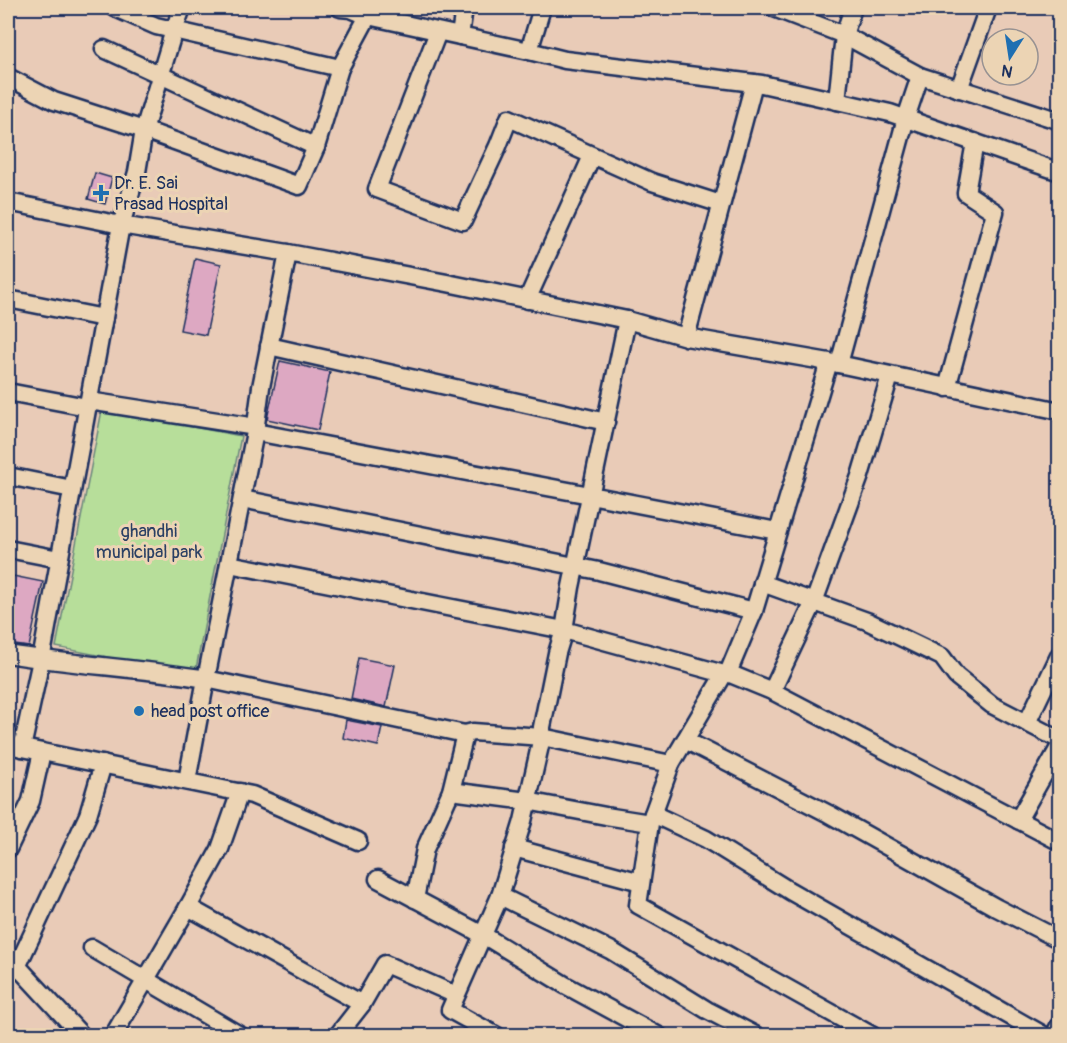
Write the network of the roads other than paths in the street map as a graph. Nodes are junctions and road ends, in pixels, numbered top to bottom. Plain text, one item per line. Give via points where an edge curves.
1 (116, 8) edge
2 (182, 8) edge
3 (340, 8) edge
4 (464, 8) edge
5 (542, 8) edge
6 (853, 8) edge
7 (988, 8) edge
8 (783, 9) edge
9 (368, 16) junction
10 (174, 30) junction
11 (438, 32) junction
12 (844, 35) junction
13 (460, 36) junction
14 (104, 49) dead end
15 (529, 51) junction
16 (340, 68) junction
17 (161, 74) junction
18 (920, 76) junction
19 (8, 77) edge
20 (754, 83) junction
21 (959, 89) junction
22 (837, 101) junction
23 (906, 118) junction
24 (1059, 121) edge
25 (144, 130) junction
26 (975, 142) junction
27 (316, 147) junction
28 (592, 156) junction
29 (1059, 172) edge
30 (8, 202) edge
31 (721, 204) junction
32 (121, 225) junction
33 (288, 253) junction
34 (8, 299) edge
35 (527, 300) junction
36 (104, 318) junction
37 (627, 320) junction
38 (686, 337) junction
39 (269, 346) junction
40 (834, 363) junction
41 (890, 376) junction
42 (947, 388) junction
43 (8, 392) edge
44 (88, 404) junction
45 (1059, 411) edge
46 (606, 422) junction
47 (256, 429) junction
48 (8, 476) edge
49 (72, 489) junction
50 (590, 495) junction
51 (242, 499) junction
52 (777, 531) junction
53 (8, 549) edge
54 (59, 559) junction
55 (229, 564) junction
56 (575, 567) junction
57 (762, 583) junction
58 (814, 602) junction
59 (754, 610) junction
60 (564, 630) junction
61 (8, 654) edge
62 (1059, 654) edge
63 (41, 660) junction
64 (726, 673) junction
65 (206, 678) junction
66 (772, 691) junction
67 (1027, 723) junction
68 (465, 734) junction
69 (542, 737) junction
70 (685, 740) junction
71 (1059, 740) edge
72 (15, 746) edge
73 (1059, 746) edge
74 (42, 752) junction
75 (103, 764) junction
76 (671, 764) junction
77 (187, 781) junction
78 (451, 791) junction
79 (240, 792) junction
80 (527, 801) junction
81 (652, 818) junction
82 (1018, 820) junction
83 (1058, 839) edge
84 (358, 841) dead end
85 (514, 848) junction
86 (8, 849) edge
87 (378, 879) dead end
88 (641, 882) junction
89 (500, 896) junction
90 (415, 899) junction
91 (188, 907) junction
92 (483, 935) junction
93 (1059, 940) edge
94 (92, 948) dead end
95 (12, 962) edge
96 (147, 979) junction
97 (456, 995) junction
98 (362, 1004) junction
99 (1059, 1024) edge
100 (82, 1035) edge
101 (113, 1035) edge
102 (241, 1035) edge
103 (337, 1035) edge
104 (497, 1035) edge
105 (659, 1035) edge
106 (757, 1035) edge
107 (873, 1035) edge
108 (1045, 1035) edge
109 (1054, 1035) edge

1 - 10 street
2 - 10 street
3 - 9 street
4 - 13 street
5 - 15 street
6 - 12 street
7 - 21 street
8 - 12 street
9 - 11 street
9 - 16 street
10 - 16 street
10 - 17 street
11 - 13 street
11 - 28 street via 377,189 463,221 509,118
12 - 18 street
12 - 22 street
13 - 15 street
14 - 17 street
15 - 20 street via 565,60
16 - 27 street
17 - 25 street
17 - 27 street
18 - 21 street
18 - 23 street
19 - 25 street via 54,101
20 - 22 street
20 - 31 street
21 - 24 street
22 - 23 street
23 - 26 street
23 - 40 street
25 - 27 street via 299,186
25 - 32 street via 137,172
26 - 29 street
26 - 42 street via 966,193 995,212
28 - 31 street via 652,182
28 - 35 street
30 - 32 street
31 - 38 street
32 - 33 street
32 - 36 street
33 - 35 street
33 - 39 street
34 - 36 street
35 - 37 street
36 - 44 street
37 - 38 street
37 - 46 street
38 - 40 street
39 - 46 street
39 - 47 street
40 - 41 street
40 - 52 street
41 - 42 street
41 - 58 street via 860,476
42 - 45 street
43 - 44 street
44 - 47 street
44 - 49 street
46 - 50 street
47 - 50 street
47 - 51 street
48 - 49 street
49 - 54 street
50 - 52 street
50 - 56 street
51 - 55 street
51 - 56 street
52 - 57 street
53 - 54 street
54 - 63 street
55 - 60 street
55 - 65 street
56 - 59 street
56 - 60 street
57 - 58 street
57 - 59 street
58 - 66 street
58 - 67 street via 867,621 942,657 956,676 992,705
59 - 64 street
60 - 64 street
60 - 69 street
61 - 63 street
62 - 67 street
63 - 65 street
63 - 72 street
64 - 66 street
64 - 70 street
65 - 68 street
65 - 77 street
66 - 82 street
67 - 71 street
68 - 69 street
68 - 78 street
69 - 76 street
69 - 80 street
70 - 76 street
70 - 93 street
72 - 74 street
73 - 82 street
74 - 75 street
74 - 86 street via 31,801
75 - 77 street
75 - 95 street via 88,815
76 - 81 street
77 - 79 street
78 - 80 street
78 - 90 street via 425,849
79 - 84 street
79 - 91 street via 220,849
80 - 81 street via 606,816
80 - 85 street
81 - 88 street
81 - 108 street via 706,839
82 - 83 street
85 - 88 street
85 - 89 street
87 - 90 street
88 - 107 street via 638,904
89 - 92 street
89 - 106 street via 610,950 707,1010
90 - 92 street
91 - 96 street
91 - 98 street
92 - 97 street
92 - 105 street
94 - 96 street
95 - 100 street
96 - 101 street
96 - 102 street
97 - 98 street via 385,964
97 - 104 street via 450,1010
98 - 103 street
99 - 109 street

